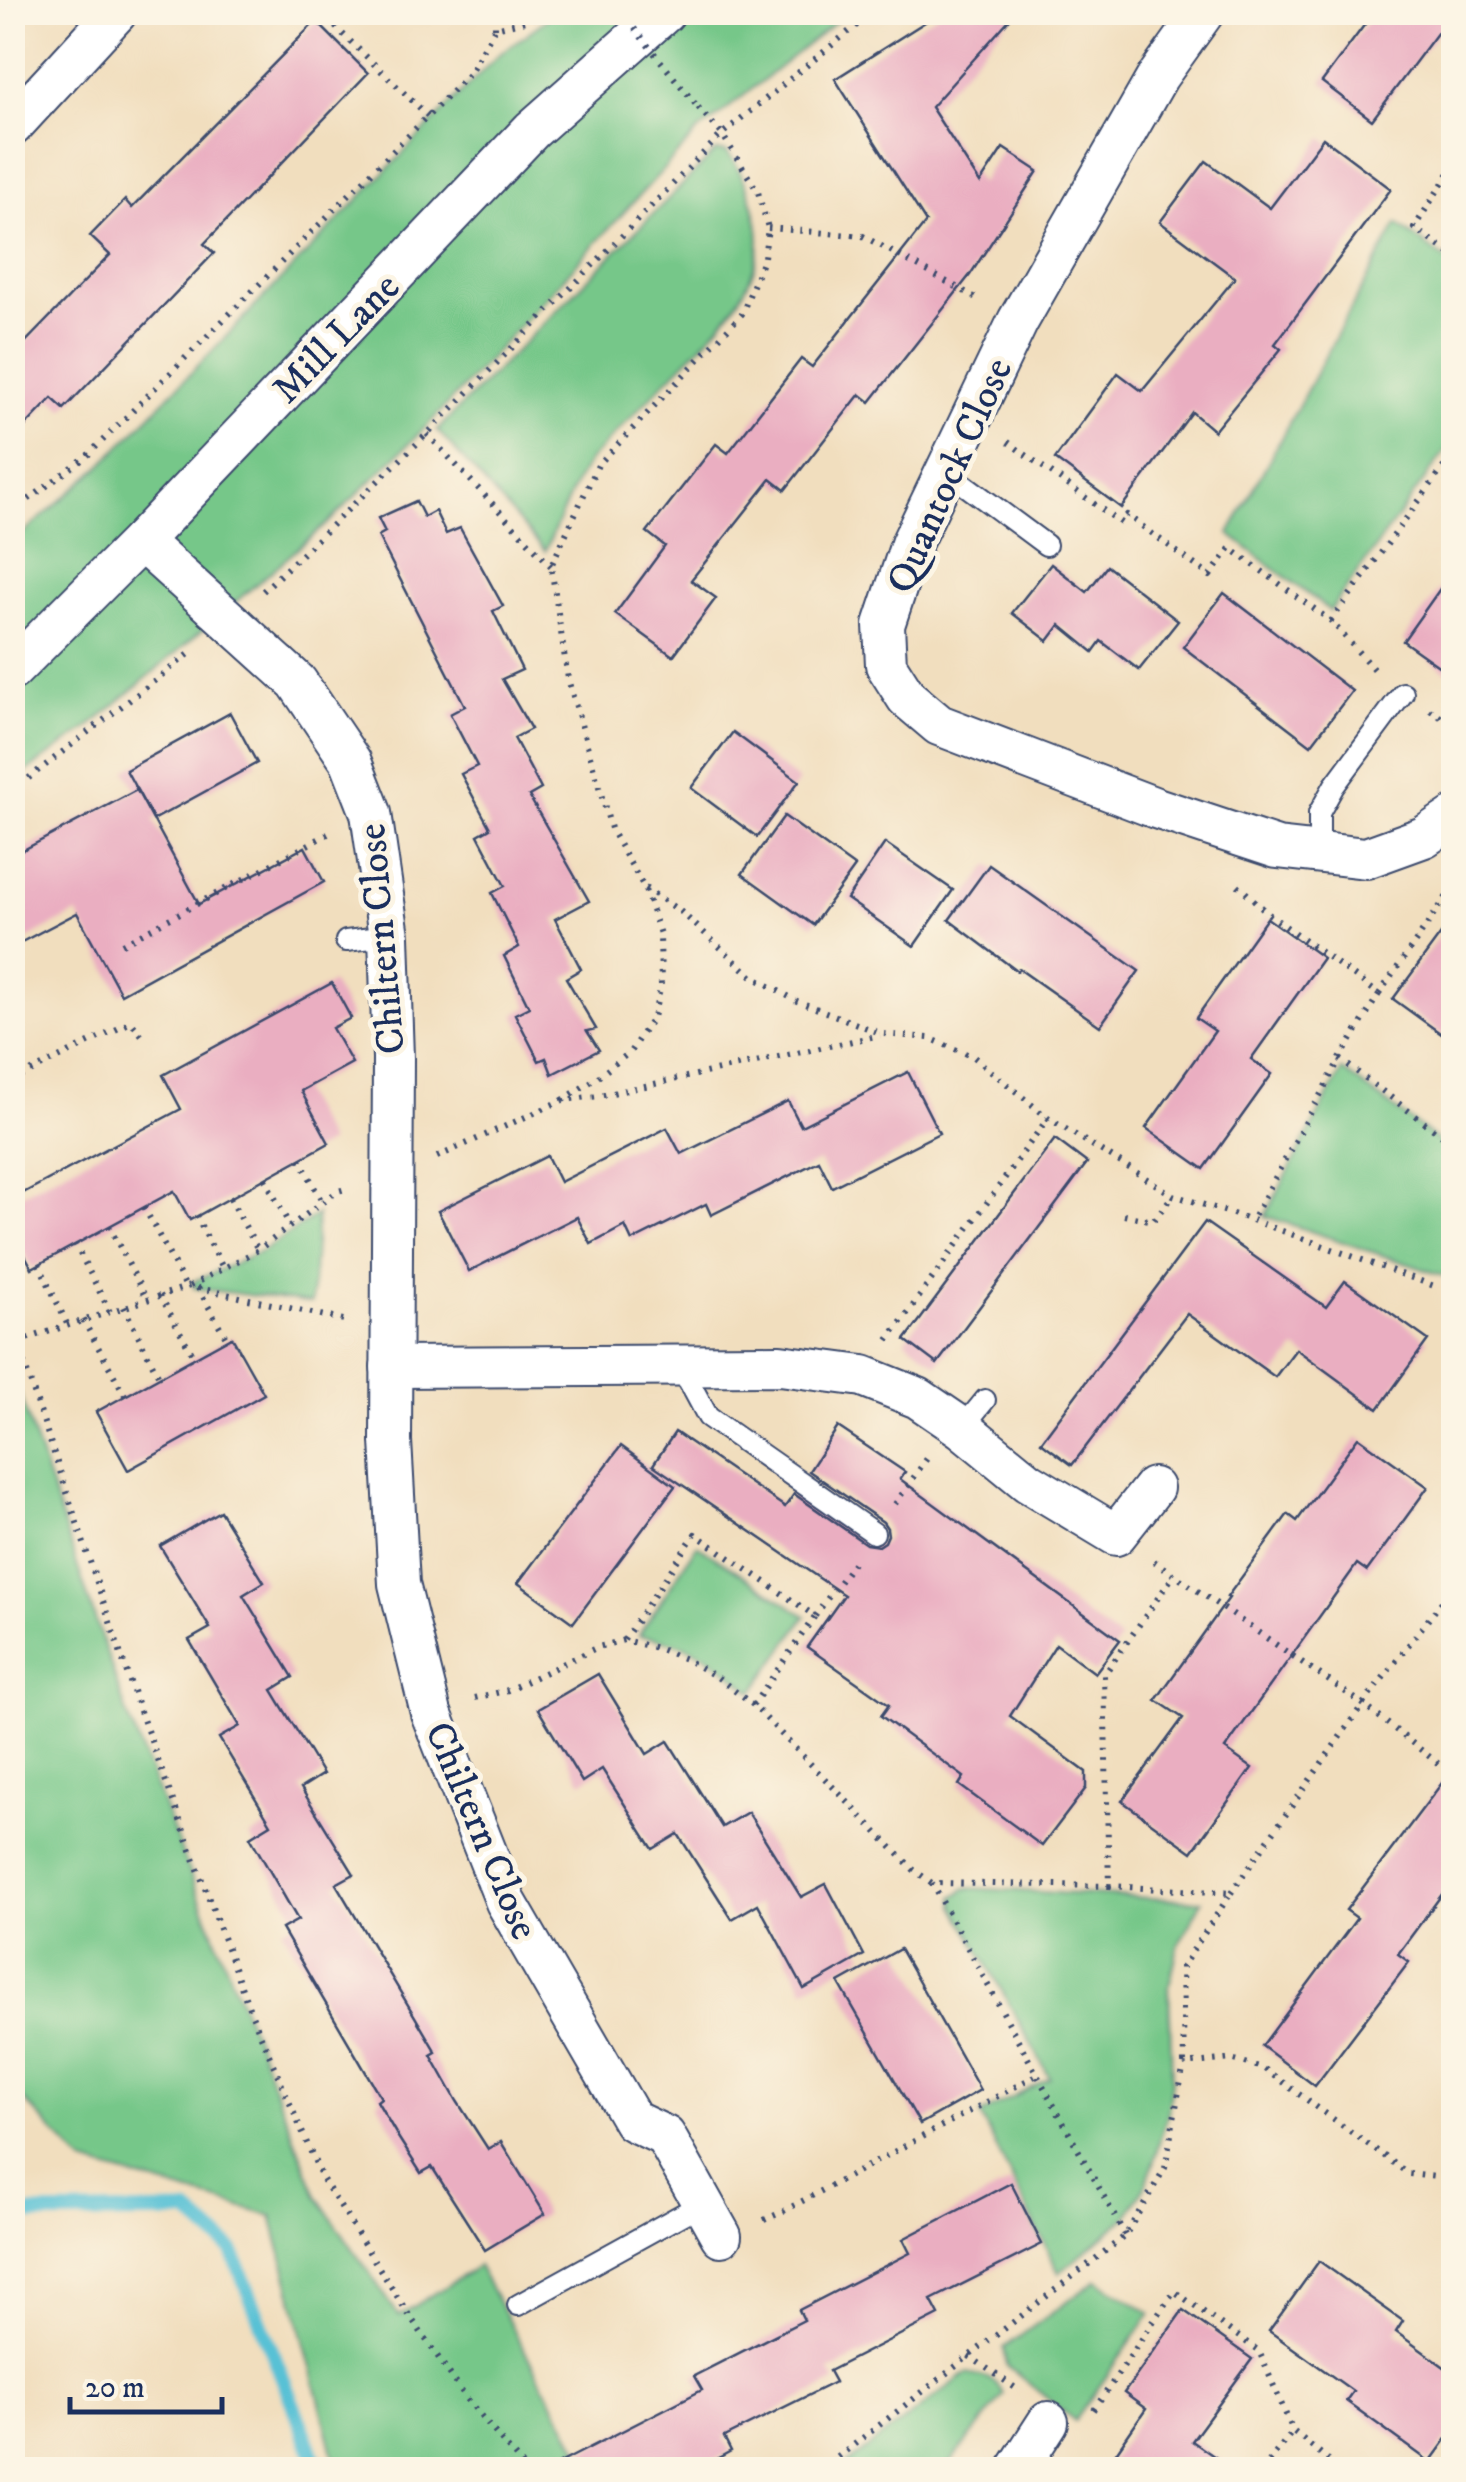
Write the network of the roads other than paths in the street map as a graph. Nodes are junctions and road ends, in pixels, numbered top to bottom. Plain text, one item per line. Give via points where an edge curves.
1 (117, 12) edge
2 (666, 12) edge
3 (1204, 12) edge
4 (12, 126) edge
5 (946, 471) junction
6 (140, 541) junction
7 (1046, 545) dead end
8 (12, 670) edge
9 (1404, 693) road end
10 (1454, 817) edge
11 (1319, 852) junction
12 (388, 936) junction
13 (346, 941) dead end
14 (392, 1349) junction
15 (680, 1365) junction
16 (1153, 1488) dead end
17 (874, 1533) road end
18 (712, 2220) joint
19 (518, 2305) dead end
20 (1068, 2421) road end
21 (1016, 2470) edge

1 - 4 street
2 - 6 street, Mill Lane via 532,130
3 - 5 street, Quantock Close via 1158,76 1018,321
5 - 7 lane
5 - 11 street, Quantock Close via 884,625 886,664 907,698 940,725 1156,808 1277,848
6 - 8 street, Mill Lane
6 - 12 street, Chiltern Close via 297,682 351,762 371,813
9 - 11 lane via 1334,786 1320,813
10 - 11 street, Quantock Close via 1366,858
12 - 13 lane
12 - 14 street, Chiltern Close
14 - 15 street
14 - 18 street, Chiltern Close via 398,1584 431,1713 506,1902 633,2121 664,2136
15 - 16 street via 780,1364 863,1376 973,1414 1028,1482 1116,1535
15 - 17 lane via 708,1417
18 - 19 lane
20 - 21 street

